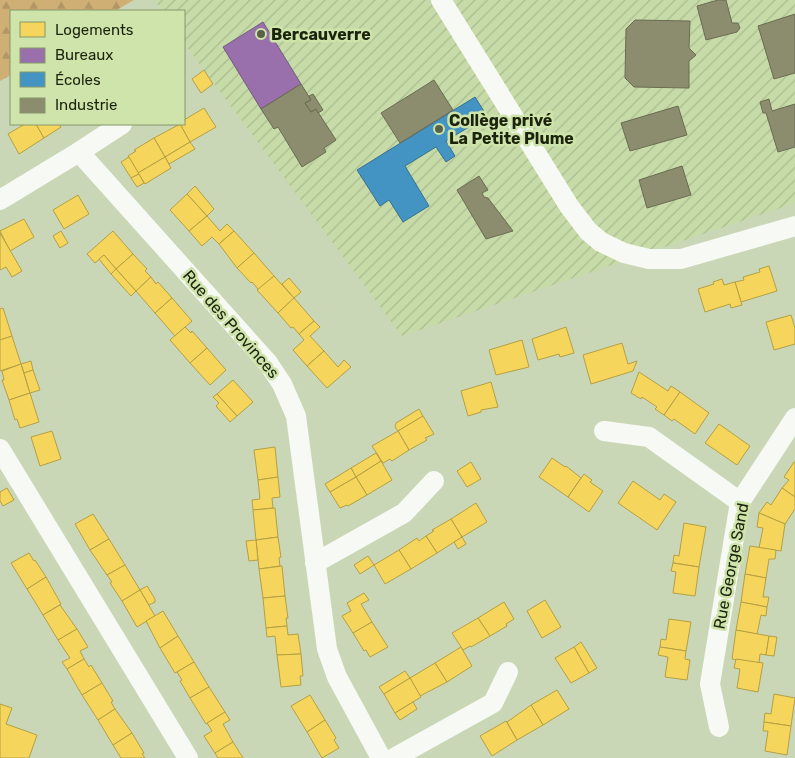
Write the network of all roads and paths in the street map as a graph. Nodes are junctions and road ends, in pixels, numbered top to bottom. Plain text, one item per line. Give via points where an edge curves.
1 (441, 0) edge
2 (120, 125) edge
3 (80, 152) junction
4 (0, 200) edge
5 (795, 226) edge
6 (795, 418) edge
7 (604, 431) dead end
8 (0, 449) edge
9 (434, 481) dead end
10 (740, 502) junction
11 (315, 563) junction
12 (508, 672) dead end
13 (720, 727) dead end
14 (188, 758) edge
15 (381, 758) edge
16 (394, 758) edge

1 - 5 street via 569,206 601,242 624,253 649,259 681,258
2 - 3 street
3 - 4 street
3 - 11 street, Rue des Provinces via 268,363 282,384 296,416
6 - 10 street, Rue George Sand
7 - 10 street via 649,437
8 - 14 street
9 - 11 street via 404,514
10 - 13 street, Rue George Sand via 710,684
11 - 15 street, Rue des Provinces via 327,649 338,677
12 - 16 street via 493,703

